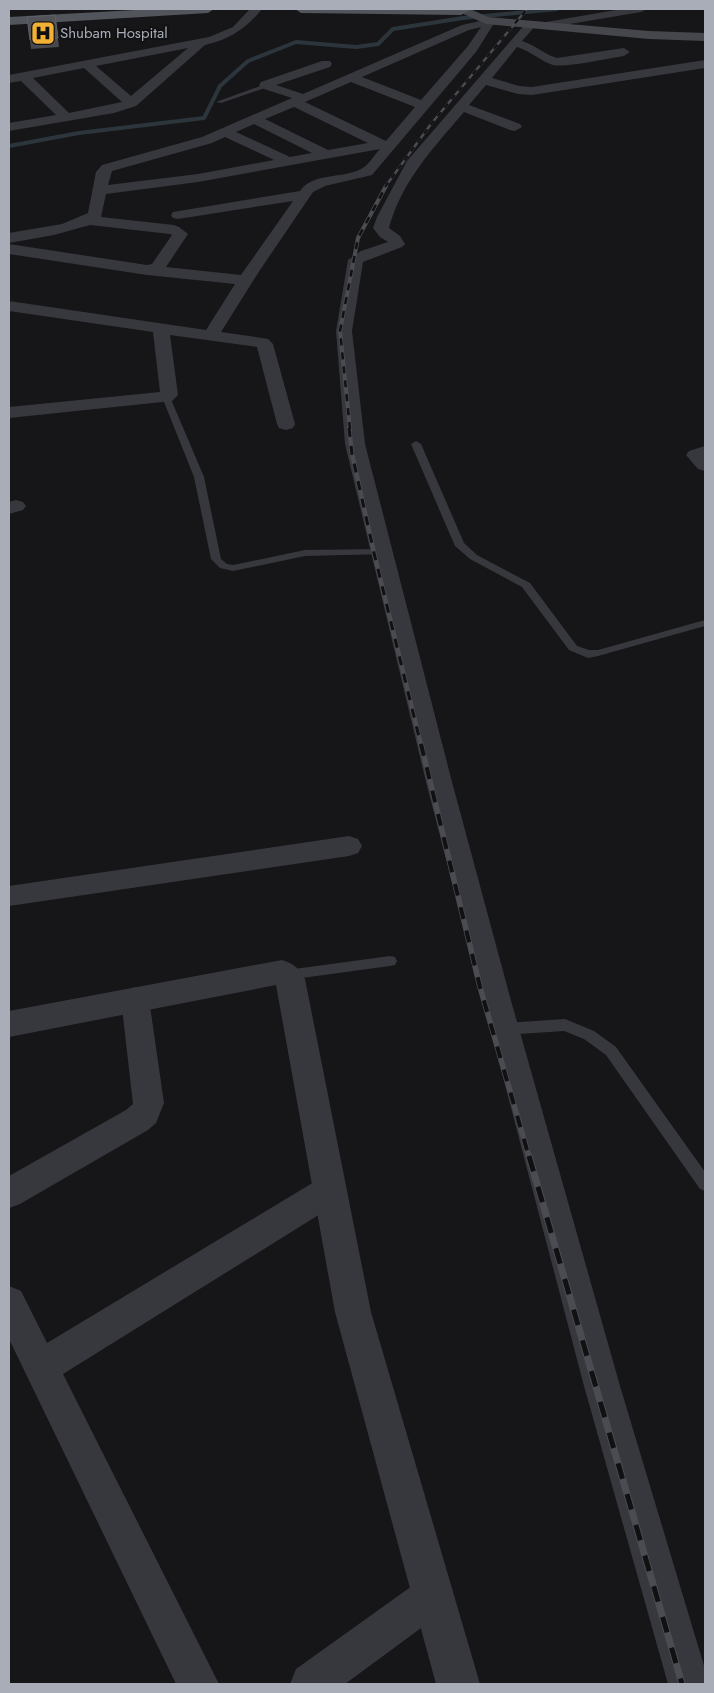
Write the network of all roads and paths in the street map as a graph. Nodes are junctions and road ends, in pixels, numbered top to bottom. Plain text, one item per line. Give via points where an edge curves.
1 (135, 9) edge
2 (208, 9) edge
3 (256, 9) edge
4 (301, 9) edge
5 (641, 9) edge
6 (154, 10) edge
7 (467, 11) edge
8 (609, 11) edge
9 (9, 19) edge
10 (489, 21) junction
11 (539, 24) junction
12 (705, 37) edge
13 (515, 43) junction
14 (200, 44) junction
15 (624, 52) dead end
16 (86, 64) junction
17 (326, 64) dead end
18 (705, 64) edge
19 (374, 67) junction
20 (392, 74) dead end
21 (23, 76) junction
22 (351, 77) junction
23 (9, 79) edge
24 (484, 80) junction
25 (266, 86) junction
26 (298, 100) junction
27 (219, 102) dead end
28 (132, 103) junction
29 (424, 106) junction
30 (462, 106) junction
31 (66, 117) junction
32 (254, 119) junction
33 (9, 127) edge
34 (515, 127) dead end
35 (225, 132) junction
36 (386, 146) junction
37 (327, 155) junction
38 (290, 162) junction
39 (100, 190) junction
40 (306, 194) junction
41 (178, 214) dead end
42 (89, 220) junction
43 (9, 238) edge
44 (9, 249) edge
45 (153, 270) junction
46 (245, 280) junction
47 (9, 306) edge
48 (161, 328) junction
49 (210, 336) junction
50 (166, 397) junction
51 (9, 413) edge
52 (286, 424) dead end
53 (416, 444) dead end
54 (705, 452) edge
55 (705, 465) edge
56 (382, 552) junction
57 (705, 623) edge
58 (349, 846) dead end
59 (9, 896) edge
60 (390, 961) dead end
61 (287, 975) junction
62 (135, 999) junction
63 (9, 1024) edge
64 (505, 1029) junction
65 (705, 1184) edge
66 (330, 1190) junction
67 (9, 1194) edge
68 (9, 1303) edge
69 (41, 1367) junction
70 (432, 1595) junction
71 (198, 1684) edge
72 (310, 1684) edge
73 (458, 1684) edge
74 (689, 1684) edge

1 - 9 main road
2 - 6 main road
3 - 14 street via 237,29
4 - 7 main road
5 - 8 street
6 - 9 main road
7 - 10 main road
8 - 11 street
10 - 11 main road
10 - 19 street via 466,27
10 - 29 street via 472,49 432,90
11 - 12 main road
11 - 13 street
13 - 15 street via 557,62
13 - 24 street
14 - 16 street
14 - 28 street
16 - 21 street
16 - 28 street
17 - 25 street
18 - 24 street via 532,91
19 - 20 street
19 - 22 street
21 - 23 street
21 - 31 street
22 - 26 street
22 - 29 street
24 - 30 street
25 - 26 street
25 - 27 lane
26 - 32 street
26 - 36 street
28 - 31 street
29 - 36 street
30 - 34 street
30 - 56 street via 412,164 384,217 382,231 397,244 356,260 344,331 345,356 355,444
31 - 33 street
32 - 35 street
32 - 37 street
35 - 38 street
35 - 39 street via 107,168 103,172
36 - 37 street
36 - 40 street via 367,172 314,185
37 - 38 street
38 - 39 street via 168,183
39 - 42 street via 95,215
40 - 41 street
40 - 46 street
42 - 43 street
42 - 45 street via 178,231 180,234
44 - 45 street
45 - 46 street
46 - 49 street
47 - 48 street
48 - 49 street
48 - 50 street
49 - 52 street via 265,345
50 - 51 street
50 - 56 lane via 199,477 216,559 225,567 305,554
53 - 57 lane via 463,549 475,559 526,585 573,648 588,654
54 - 55 street via 696,455
56 - 64 street
58 - 59 street
60 - 61 lane
61 - 62 street via 282,972
61 - 66 street
62 - 63 street
62 - 67 street via 150,1103 144,1113
64 - 65 lane via 565,1025 589,1035 611,1051
64 - 74 street via 602,1386
66 - 69 street
66 - 70 street via 353,1312
68 - 69 street
69 - 71 street
70 - 72 street
70 - 73 street

